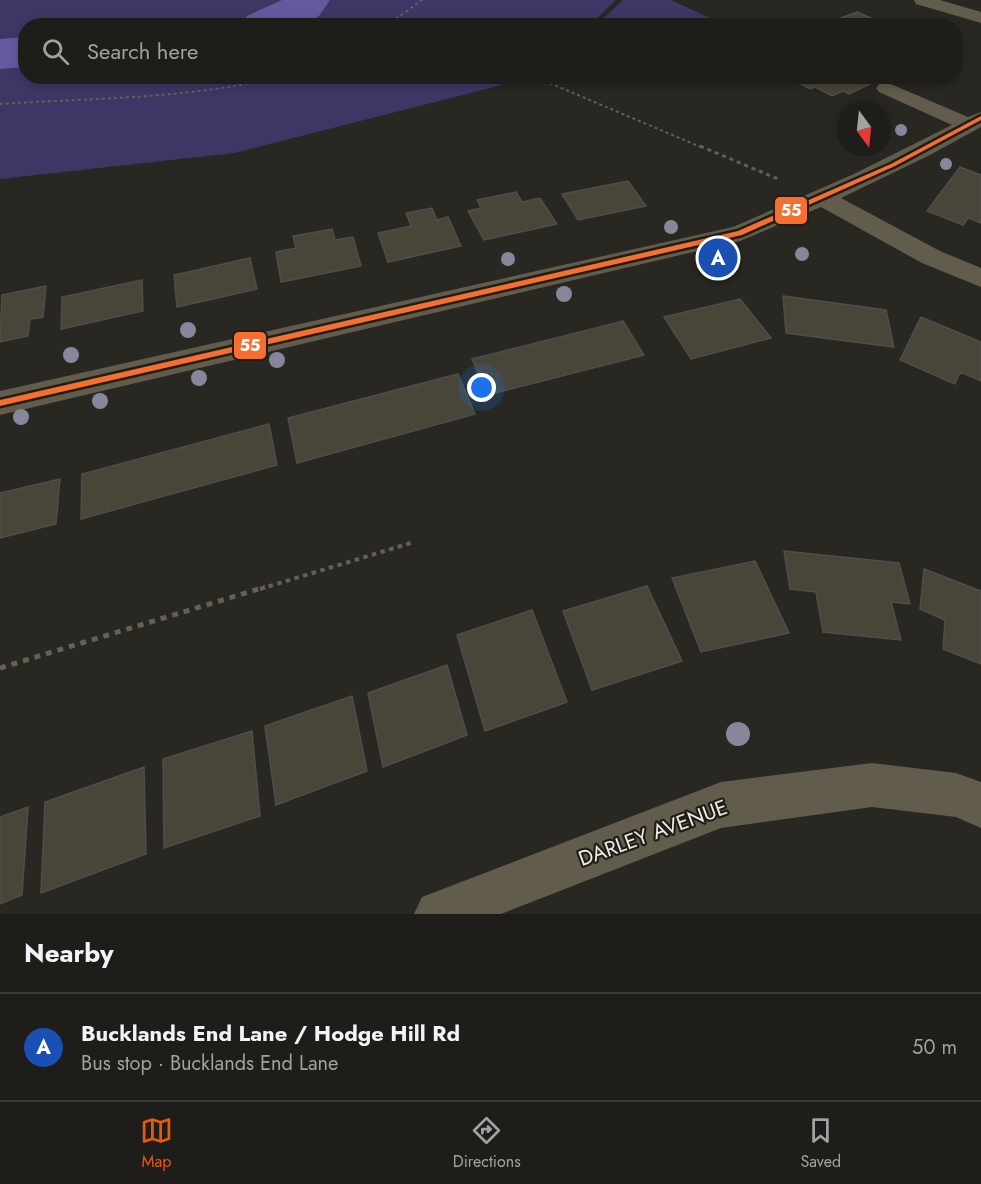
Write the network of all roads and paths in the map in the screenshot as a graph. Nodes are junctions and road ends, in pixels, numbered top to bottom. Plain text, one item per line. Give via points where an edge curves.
1 (422, 0) edge
2 (922, 0) edge
3 (398, 18) edge
4 (981, 18) edge
5 (252, 84) edge
6 (552, 84) edge
7 (886, 88) dead end
8 (0, 104) edge
9 (975, 121) edge
10 (823, 198) junction
11 (981, 278) edge
12 (0, 403) edge
13 (414, 542) dead end
14 (0, 668) edge
15 (981, 805) edge
16 (439, 914) edge

1 - 3 path
2 - 4 street
5 - 8 path via 193,92
6 - 10 path
7 - 9 street
9 - 10 street
10 - 11 street via 931,257
10 - 12 street via 740,233
13 - 14 path
15 - 16 street, DARLEY AVENUE via 957,795 872,785 721,805

